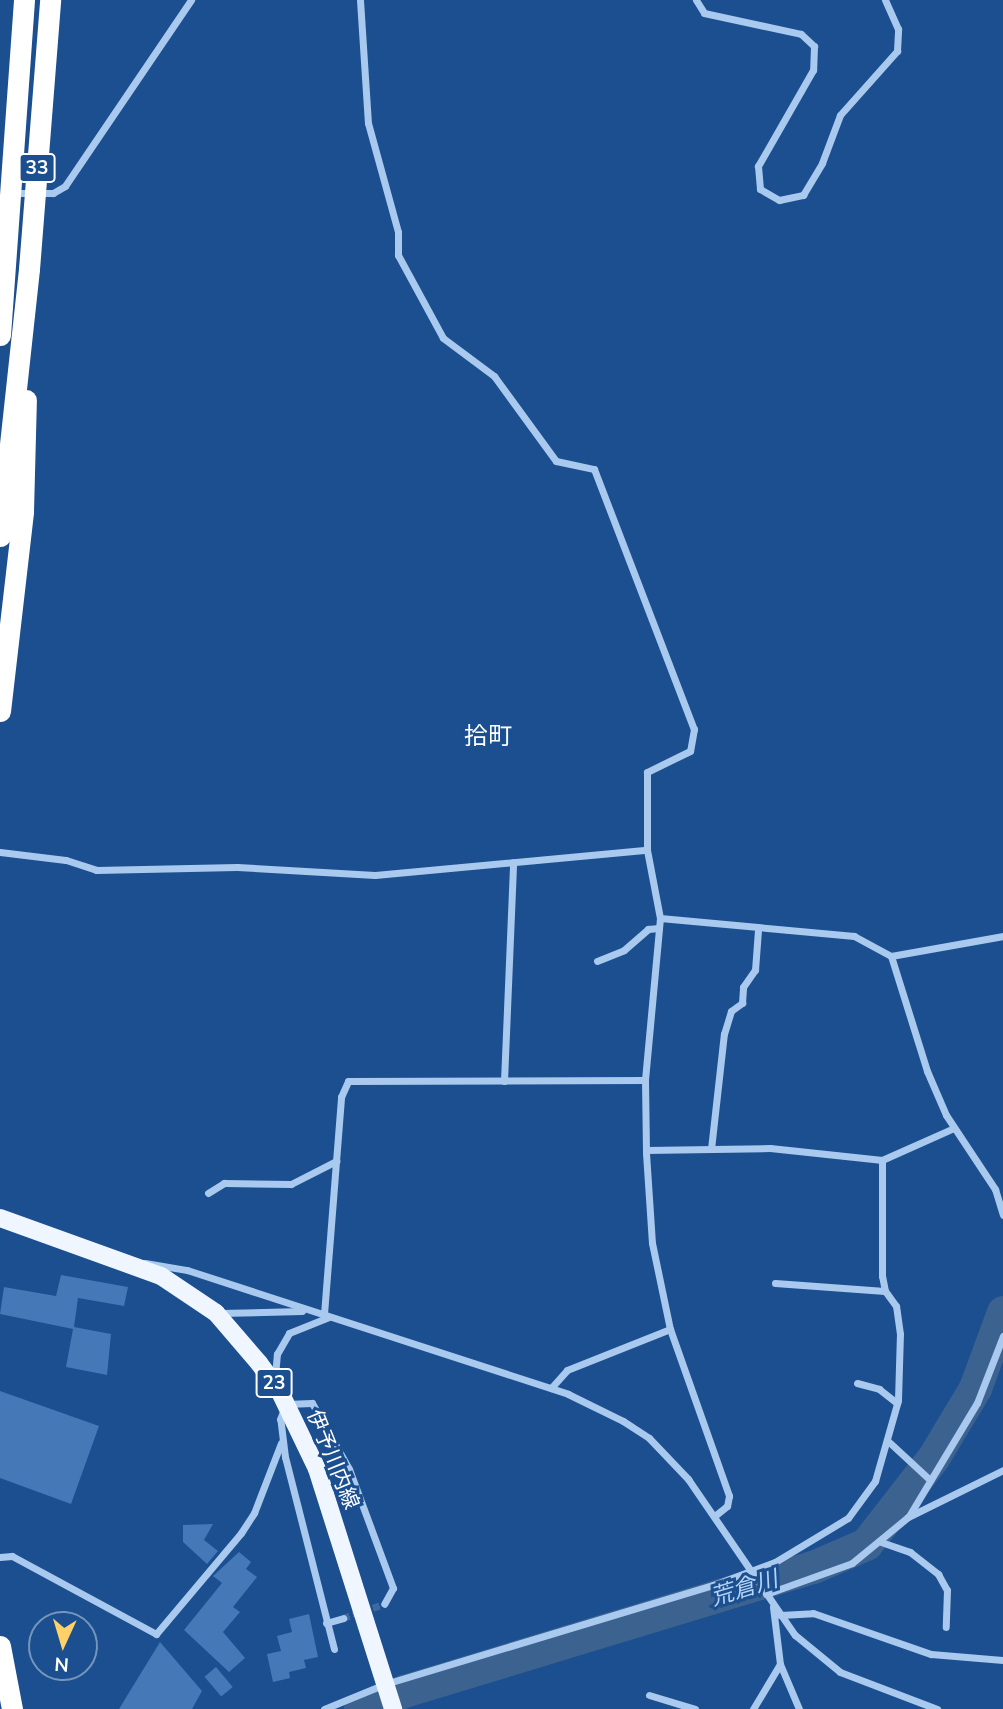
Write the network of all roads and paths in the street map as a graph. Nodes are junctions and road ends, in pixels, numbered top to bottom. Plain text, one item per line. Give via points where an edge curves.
1 (24, 0) edge
2 (50, 0) edge
3 (191, 0) edge
4 (360, 0) edge
5 (696, 0) edge
6 (885, 0) edge
7 (5, 192) edge
8 (35, 194) junction
9 (8, 237) junction
10 (0, 263) edge
11 (0, 335) edge
12 (22, 335) junction
13 (0, 536) edge
14 (0, 711) edge
15 (647, 850) junction
16 (0, 852) edge
17 (513, 862) junction
18 (660, 918) junction
19 (659, 928) junction
20 (758, 930) junction
21 (1003, 936) edge
22 (891, 956) junction
23 (597, 961) dead end
24 (645, 1080) junction
25 (505, 1081) junction
26 (954, 1128) junction
27 (711, 1149) junction
28 (646, 1150) junction
29 (882, 1160) junction
30 (336, 1161) junction
31 (208, 1193) dead end
32 (1003, 1215) edge
33 (0, 1218) edge
34 (123, 1259) junction
35 (775, 1283) dead end
36 (885, 1291) junction
37 (310, 1311) junction
38 (216, 1313) junction
39 (324, 1314) junction
40 (333, 1317) junction
41 (670, 1329) junction
42 (1003, 1336) edge
43 (858, 1383) dead end
44 (551, 1388) junction
45 (283, 1398) junction
46 (897, 1403) junction
47 (283, 1438) junction
48 (889, 1442) junction
49 (1003, 1469) edge
50 (930, 1479) junction
51 (716, 1515) junction
52 (908, 1517) junction
53 (881, 1542) junction
54 (0, 1557) edge
55 (751, 1573) junction
56 (764, 1591) junction
57 (384, 1604) dead end
58 (773, 1606) junction
59 (780, 1615) junction
60 (343, 1618) tunnel mouth
61 (326, 1623) junction
62 (946, 1627) dead end
63 (0, 1646) edge
64 (334, 1649) dead end
65 (1003, 1660) edge
66 (780, 1664) junction
67 (386, 1687) junction
68 (649, 1695) dead end
69 (12, 1709) edge
70 (324, 1709) edge
71 (393, 1709) edge
72 (695, 1709) edge
73 (753, 1709) edge
74 (799, 1709) edge
75 (937, 1709) edge

1 - 7 highway, 33
2 - 8 highway, 33
3 - 8 street via 65,186 53,193
4 - 15 street via 368,122 398,232 398,256 443,338 494,376 556,461 594,469 694,729 690,751 647,772
5 - 6 street via 704,13 801,34 814,46 813,70 758,166 760,189 779,200 803,195 822,163 840,115 897,51 898,29
7 - 8 street
7 - 9 highway, 33
8 - 12 highway, 33
9 - 10 highway, 33
9 - 11 highway, 33
12 - 13 highway, 33
12 - 14 highway, 33 via 26,470
15 - 17 street
15 - 18 street
16 - 17 street via 66,860 96,870 237,867 375,875
17 - 25 street
18 - 19 street
18 - 20 street
19 - 23 street via 648,929 624,950
19 - 24 street
20 - 22 street via 855,936
20 - 27 street via 755,970 743,987 742,1003 731,1011 724,1034
21 - 22 street
22 - 26 street via 927,1071
24 - 25 street
24 - 28 street
25 - 30 street via 348,1081 341,1097
26 - 29 street
26 - 32 street via 995,1189
27 - 28 street
27 - 29 street via 824,1150
28 - 41 street via 652,1243
29 - 36 street
30 - 31 street via 291,1184 224,1183
30 - 39 street
33 - 34 main road, 伊予川内線 / 23
34 - 37 street via 187,1270
34 - 38 main road, 伊予川内線 / 23 via 161,1276
35 - 36 street
36 - 46 street via 896,1306 900,1334
37 - 38 street
37 - 39 street
38 - 45 main road, 伊予川内線 / 23
39 - 40 street
40 - 44 street
40 - 45 street via 302,1324 284,1340 275,1362
41 - 44 street via 566,1370
41 - 51 street via 729,1496 727,1506
42 - 50 street via 978,1403
43 - 46 street via 879,1389
44 - 51 street via 600,1408 649,1438
45 - 47 street
45 - 57 street via 312,1403 344,1458 393,1588
45 - 67 main road, 伊予川内線 / 23 via 317,1469
46 - 48 street
47 - 54 street via 254,1513 156,1634 12,1556
47 - 61 street
48 - 50 street
48 - 55 street via 875,1481 848,1518
49 - 52 street
50 - 52 street
51 - 55 street
52 - 53 street
53 - 56 street via 852,1563
53 - 62 street via 910,1552 938,1574 947,1590
55 - 56 street
55 - 67 street
56 - 58 street
58 - 59 street
58 - 66 street
59 - 65 street via 813,1613 931,1654
59 - 75 street via 795,1635 840,1672
60 - 61 street
61 - 64 street
63 - 69 highway
66 - 73 street
66 - 74 street
67 - 70 street
67 - 71 main road, 伊予川内線 / 23
68 - 72 street

